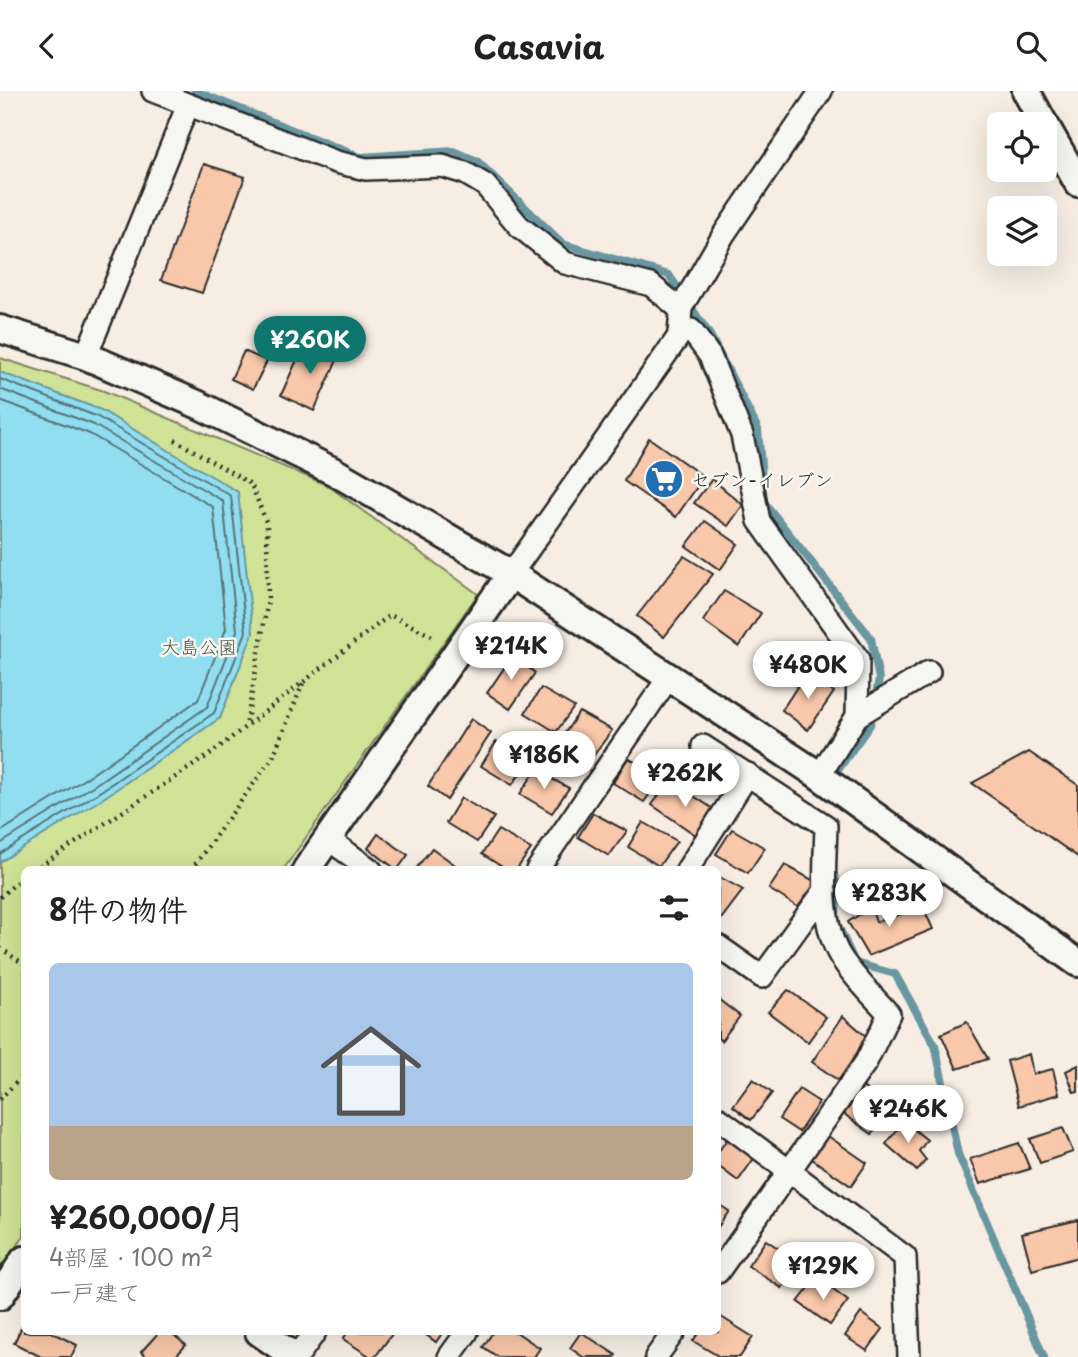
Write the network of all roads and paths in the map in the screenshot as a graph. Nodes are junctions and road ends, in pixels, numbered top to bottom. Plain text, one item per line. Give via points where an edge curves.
1 (153, 91) edge
2 (821, 91) edge
3 (1026, 91) edge
4 (188, 105) junction
5 (1038, 112) edge
6 (1057, 146) edge
7 (1078, 183) edge
8 (680, 316) junction
9 (0, 329) edge
10 (86, 356) junction
11 (175, 440) dead end
12 (511, 574) junction
13 (459, 649) junction
14 (929, 673) dead end
15 (669, 677) junction
16 (303, 683) junction
17 (858, 715) junction
18 (246, 727) junction
19 (703, 746) dead end
20 (748, 774) junction
21 (819, 776) junction
22 (328, 839) junction
23 (40, 866) edge
24 (194, 866) edge
25 (309, 866) edge
26 (365, 866) edge
27 (540, 866) edge
28 (690, 866) edge
29 (21, 879) edge
30 (825, 890) junction
31 (0, 897) edge
32 (0, 948) edge
33 (721, 948) edge
34 (21, 962) edge
35 (1078, 963) edge
36 (21, 1077) edge
37 (0, 1100) edge
38 (721, 1125) edge
39 (790, 1170) junction
40 (21, 1264) edge
41 (721, 1268) edge
42 (0, 1296) edge
43 (263, 1335) edge
44 (313, 1335) edge
45 (465, 1335) edge
46 (672, 1335) edge
47 (296, 1357) edge
48 (449, 1357) edge
49 (656, 1357) edge
50 (909, 1357) edge

1 - 4 street
2 - 8 street via 724,234
3 - 5 street
4 - 8 street via 336,162 366,169 442,166 465,173 485,185 519,226 565,263 651,285
4 - 10 street
6 - 7 street
8 - 12 street via 679,336
8 - 17 street via 709,356 742,435 759,521 858,659
9 - 10 street
10 - 12 street via 333,471
11 - 18 path via 251,484 267,524 268,600
12 - 13 street
12 - 15 street
13 - 16 path via 390,615
13 - 22 street
14 - 17 street
15 - 21 street
15 - 27 street
16 - 18 path
16 - 24 path via 273,757
17 - 21 street
18 - 23 path
19 - 20 street
20 - 28 street
20 - 30 street via 826,826
21 - 35 street
22 - 25 street
22 - 26 street
29 - 31 path
30 - 33 street via 762,977
30 - 39 street via 831,935 839,954 889,1014 866,1062
32 - 34 path
36 - 37 path
38 - 39 street
39 - 41 street
39 - 50 street via 905,1257
40 - 42 street
43 - 47 street
44 - 47 street
45 - 48 street
46 - 49 street

